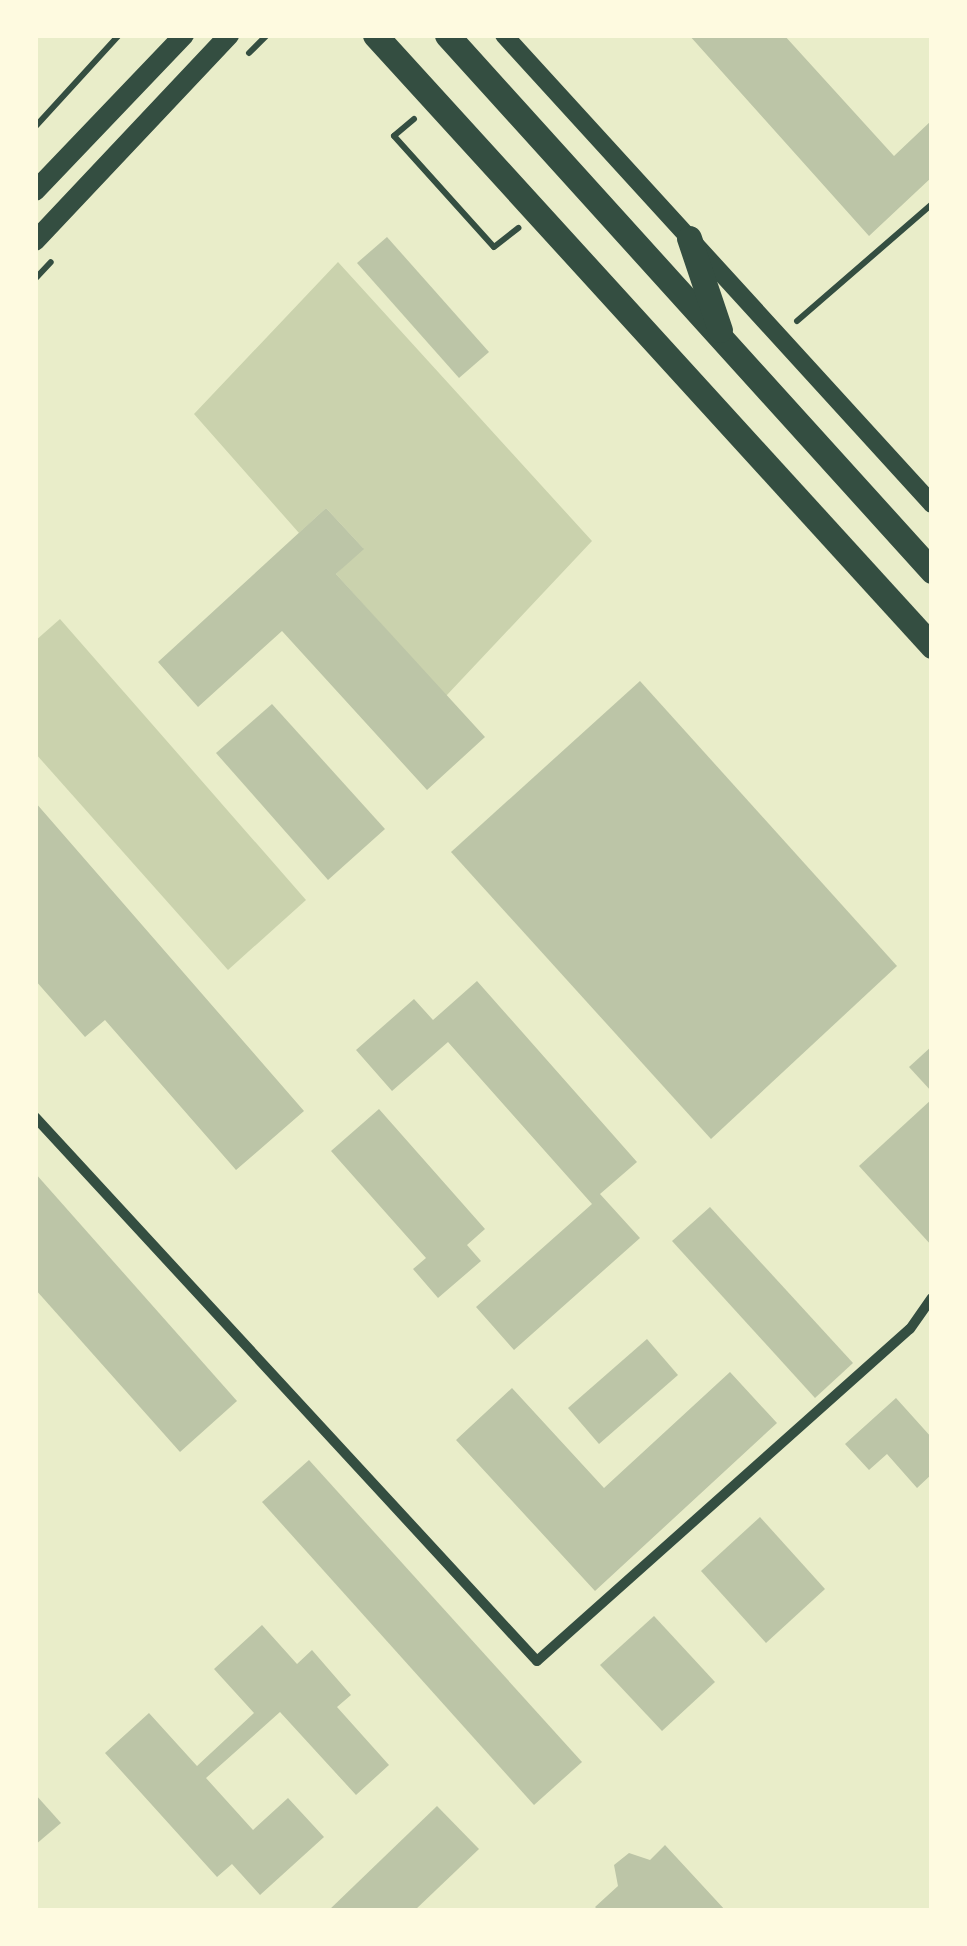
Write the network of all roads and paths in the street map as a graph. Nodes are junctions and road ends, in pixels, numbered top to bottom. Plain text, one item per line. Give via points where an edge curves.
1 (119, 35) edge
2 (184, 35) edge
3 (228, 35) edge
4 (375, 35) edge
5 (447, 35) edge
6 (504, 35) edge
7 (436, 100) junction
8 (35, 126) edge
9 (35, 191) edge
10 (932, 204) edge
11 (538, 212) junction
12 (689, 238) junction
13 (35, 241) edge
14 (796, 322) dead end
15 (724, 340) junction
16 (932, 504) edge
17 (932, 571) edge
18 (932, 646) edge
19 (35, 1118) edge
20 (932, 1298) edge

1 - 8 path
2 - 9 main road
3 - 13 main road
4 - 7 main road
5 - 15 main road
6 - 12 street
7 - 11 main road
7 - 11 path via 394,136 494,248
10 - 14 path
11 - 18 main road
12 - 15 main road
12 - 16 street
15 - 17 main road
19 - 20 street via 537,1660 910,1329

